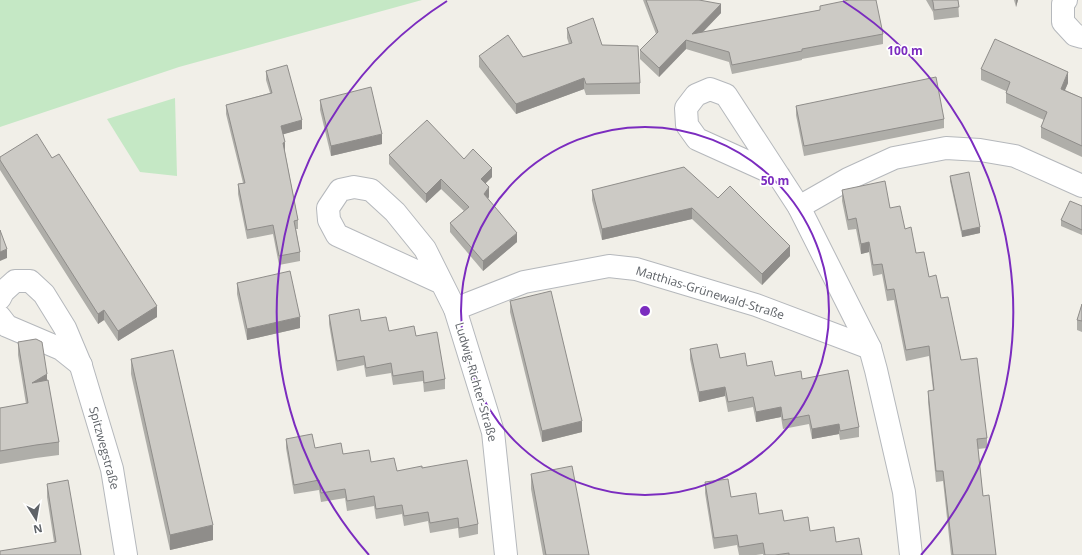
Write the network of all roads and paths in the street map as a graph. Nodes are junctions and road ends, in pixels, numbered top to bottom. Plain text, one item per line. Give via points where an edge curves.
1 (1066, 0) edge
2 (1082, 37) edge
3 (779, 176) dead end
4 (1082, 186) edge
5 (799, 207) junction
6 (442, 283) junction
7 (0, 298) edge
8 (456, 309) junction
9 (0, 317) edge
10 (870, 348) junction
11 (82, 366) junction
12 (126, 555) edge
13 (506, 555) edge
14 (911, 555) edge

1 - 2 street via 1063,4 1063,22 1075,35
3 - 5 street
4 - 5 street via 1015,156 946,148 894,158
5 - 10 street
6 - 6 street, Ludwig-Richter-Straße via 425,249 395,212 371,190 354,187 340,190 328,208 329,220 337,235
6 - 8 street, Ludwig-Richter-Straße
7 - 11 street, Spitzwegstraße via 2,292 16,281 30,281 51,305 65,328
8 - 10 street, Matthias-Grünewald-Straße via 524,282 609,266 636,269 756,305
8 - 13 street, Ludwig-Richter-Straße via 493,432
9 - 11 street via 7,326 60,349
10 - 14 street via 904,492
11 - 12 street, Spitzwegstraße via 112,469

